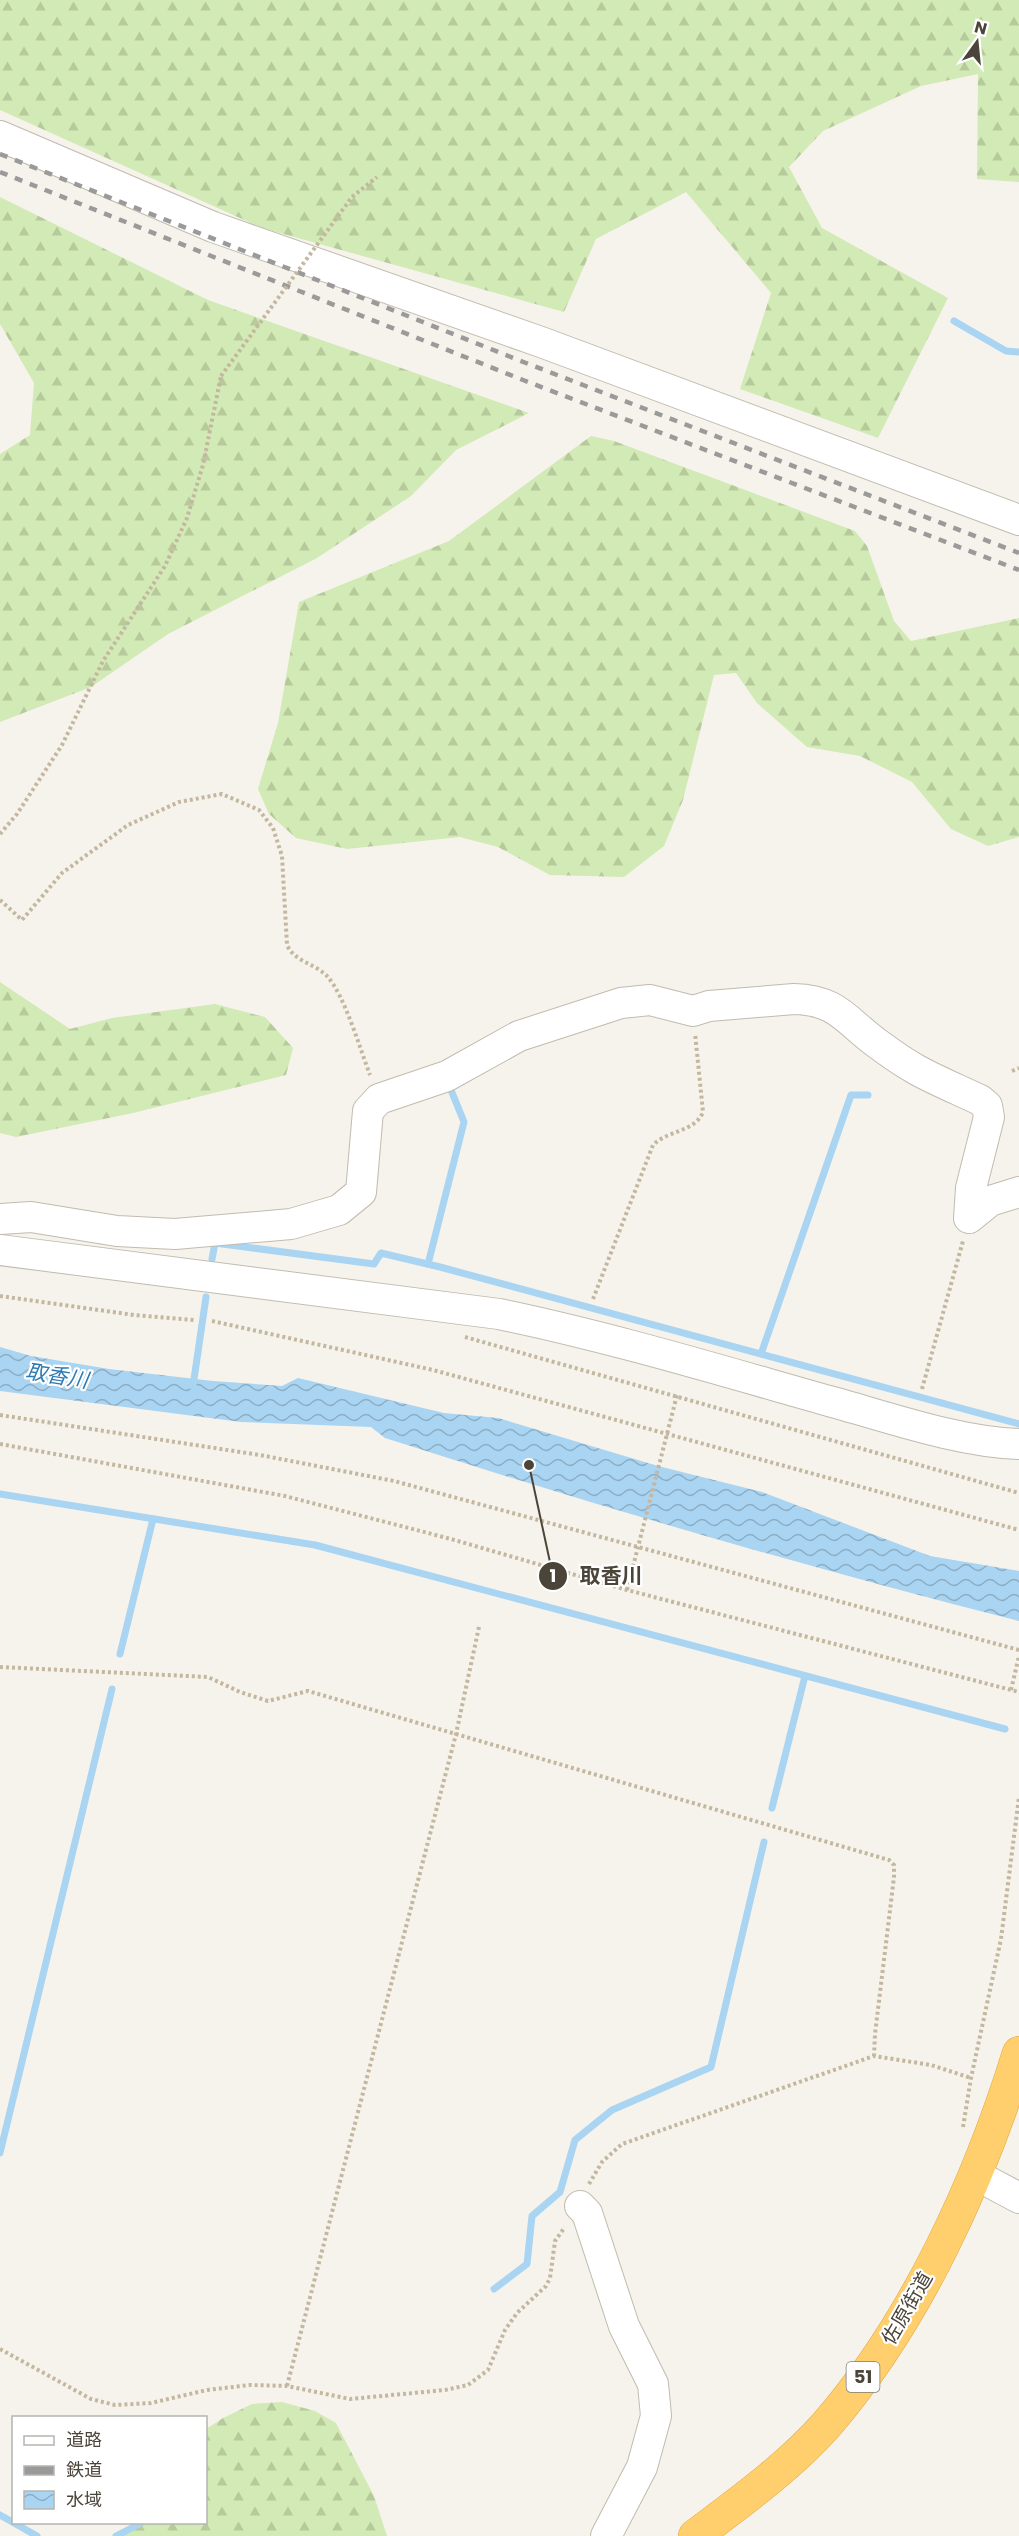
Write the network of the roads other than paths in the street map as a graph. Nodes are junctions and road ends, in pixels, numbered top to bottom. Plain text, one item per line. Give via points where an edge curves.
1 (0, 136) edge
2 (1019, 520) edge
3 (1019, 1192) edge
4 (0, 1218) edge
5 (0, 1250) edge
6 (1019, 1444) edge
7 (1019, 2053) edge
8 (976, 2175) junction
9 (1019, 2198) edge
10 (580, 2206) road end
11 (606, 2536) edge
12 (695, 2536) edge

1 - 2 street via 213,227 541,342
3 - 4 street via 990,1201 969,1218 970,1188 989,1117 987,1106 917,1070 822,1003 794,999 709,1006 693,1011 650,1000 621,1003 519,1036 447,1076 379,1099 368,1111 361,1192 339,1210 291,1224 175,1234 117,1231 31,1217
5 - 6 street via 499,1314 581,1331 912,1424
7 - 8 highway, 佐原街道 / 51
8 - 9 street
8 - 12 highway, 佐原街道 / 51 via 877,2360 827,2424 796,2456
10 - 11 street via 587,2213 624,2326 653,2384 656,2416 642,2467

